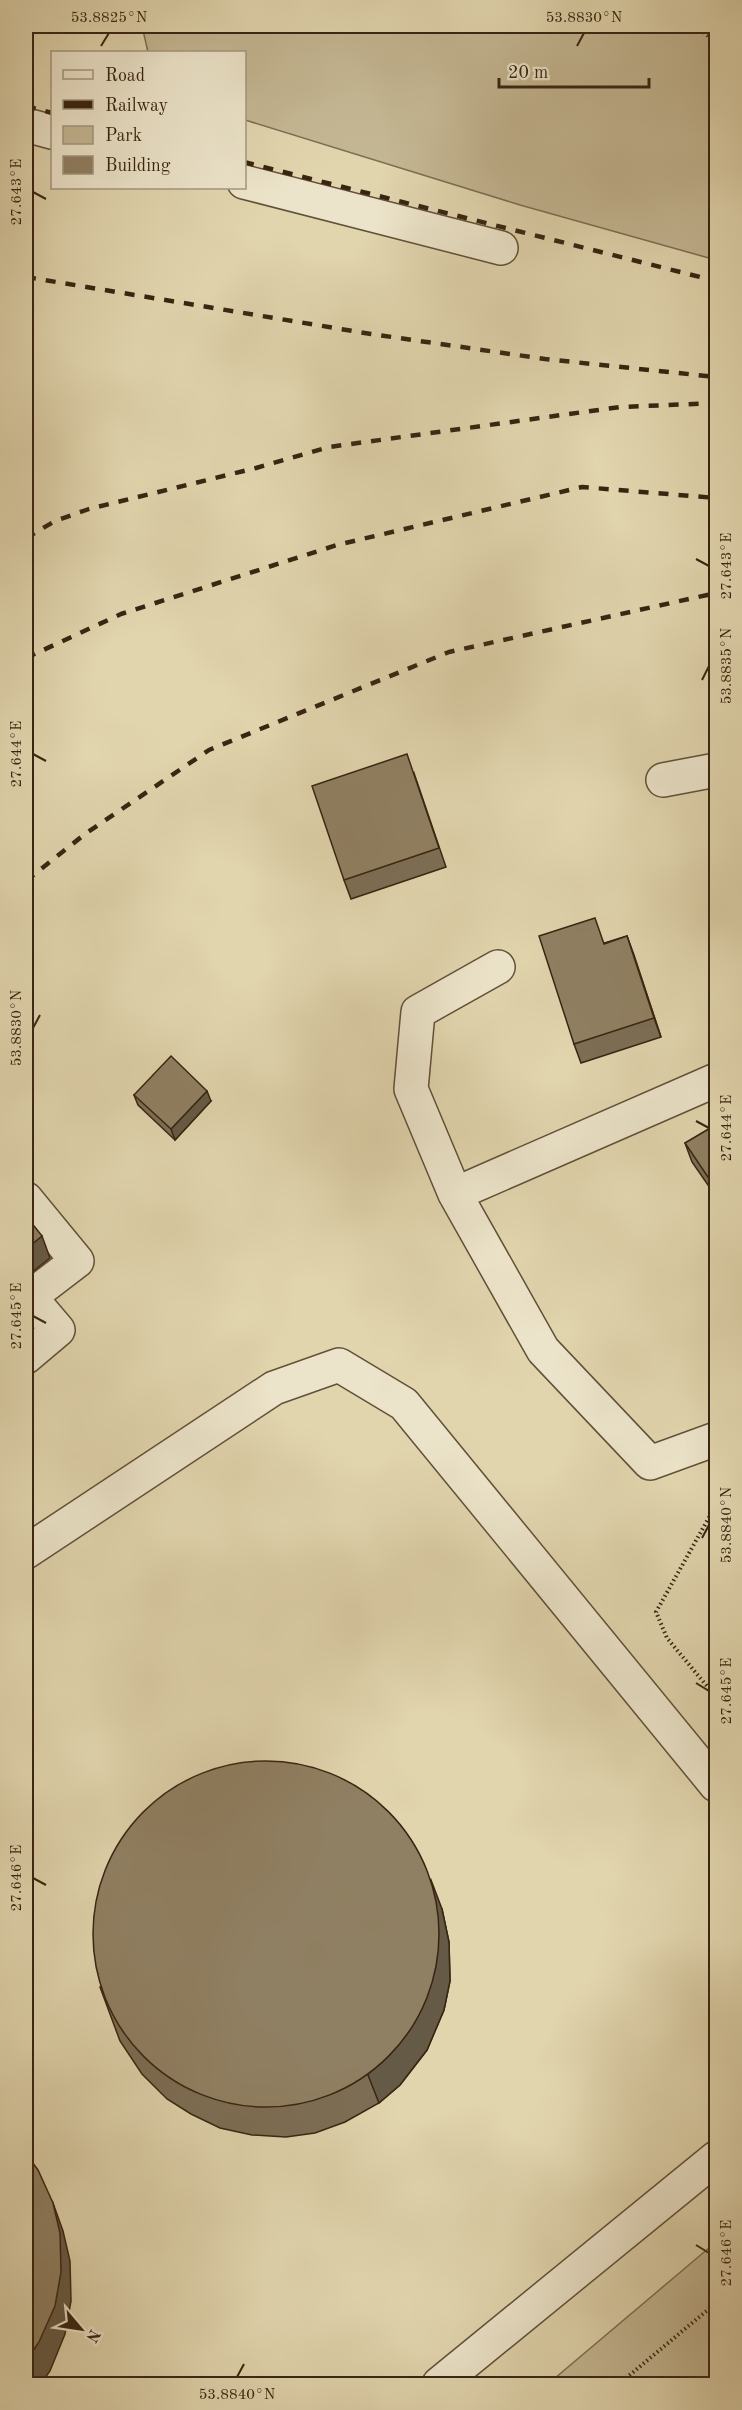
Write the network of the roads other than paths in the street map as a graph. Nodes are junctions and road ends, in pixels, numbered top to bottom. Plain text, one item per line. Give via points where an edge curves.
1 (26, 125) edge
2 (51, 132) edge
3 (246, 183) edge
4 (501, 248) dead end
5 (717, 770) edge
6 (663, 780) dead end
7 (498, 967) dead end
8 (717, 1080) edge
9 (454, 1194) junction
10 (26, 1199) edge
11 (26, 1357) edge
12 (717, 1439) edge
13 (26, 1552) edge
14 (717, 1785) edge
15 (717, 2158) edge
16 (439, 2385) edge

1 - 2 lane
3 - 4 lane
5 - 6 lane
7 - 9 lane via 418,1012 411,1089
8 - 9 lane
9 - 12 lane via 543,1350 650,1463
10 - 11 lane via 77,1261 30,1297 58,1330
13 - 14 lane via 274,1388 339,1365 404,1404
15 - 16 lane

